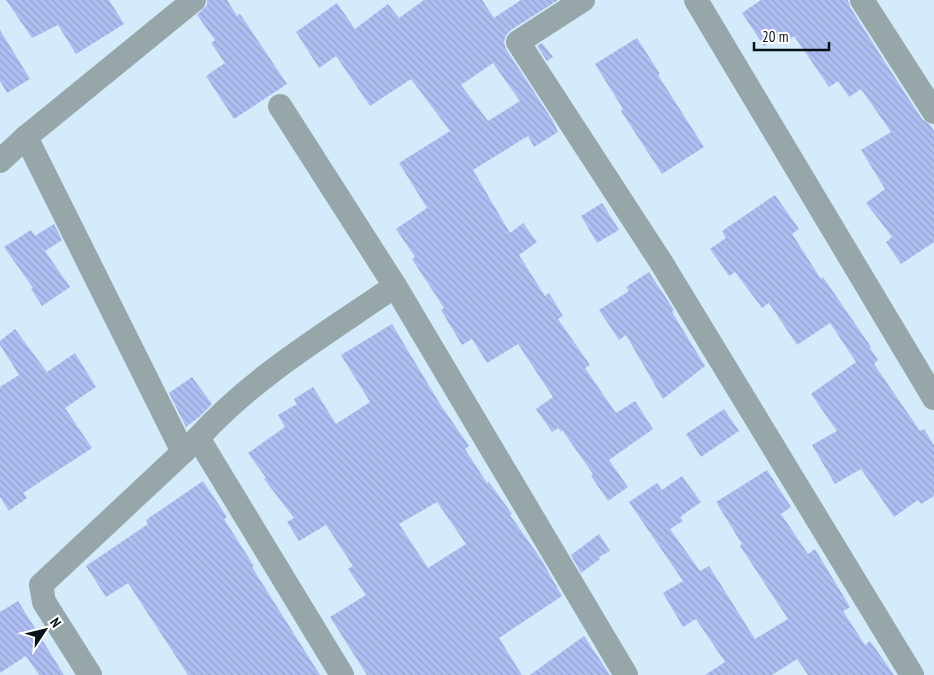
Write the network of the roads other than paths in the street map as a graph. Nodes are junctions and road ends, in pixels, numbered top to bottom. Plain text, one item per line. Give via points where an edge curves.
1 (194, 0) edge
2 (583, 0) edge
3 (696, 0) edge
4 (862, 0) edge
5 (280, 106) dead end
6 (934, 112) edge
7 (26, 137) junction
8 (0, 161) edge
9 (395, 286) junction
10 (934, 398) edge
11 (191, 445) junction
12 (90, 675) edge
13 (342, 675) edge
14 (626, 675) edge
15 (912, 675) edge

1 - 7 street
2 - 15 street via 518,42 662,262
3 - 10 street
4 - 6 street
5 - 9 street
7 - 8 street
7 - 11 street
9 - 11 street via 272,371 221,413
9 - 14 street
11 - 12 street via 41,585 44,602
11 - 13 street

